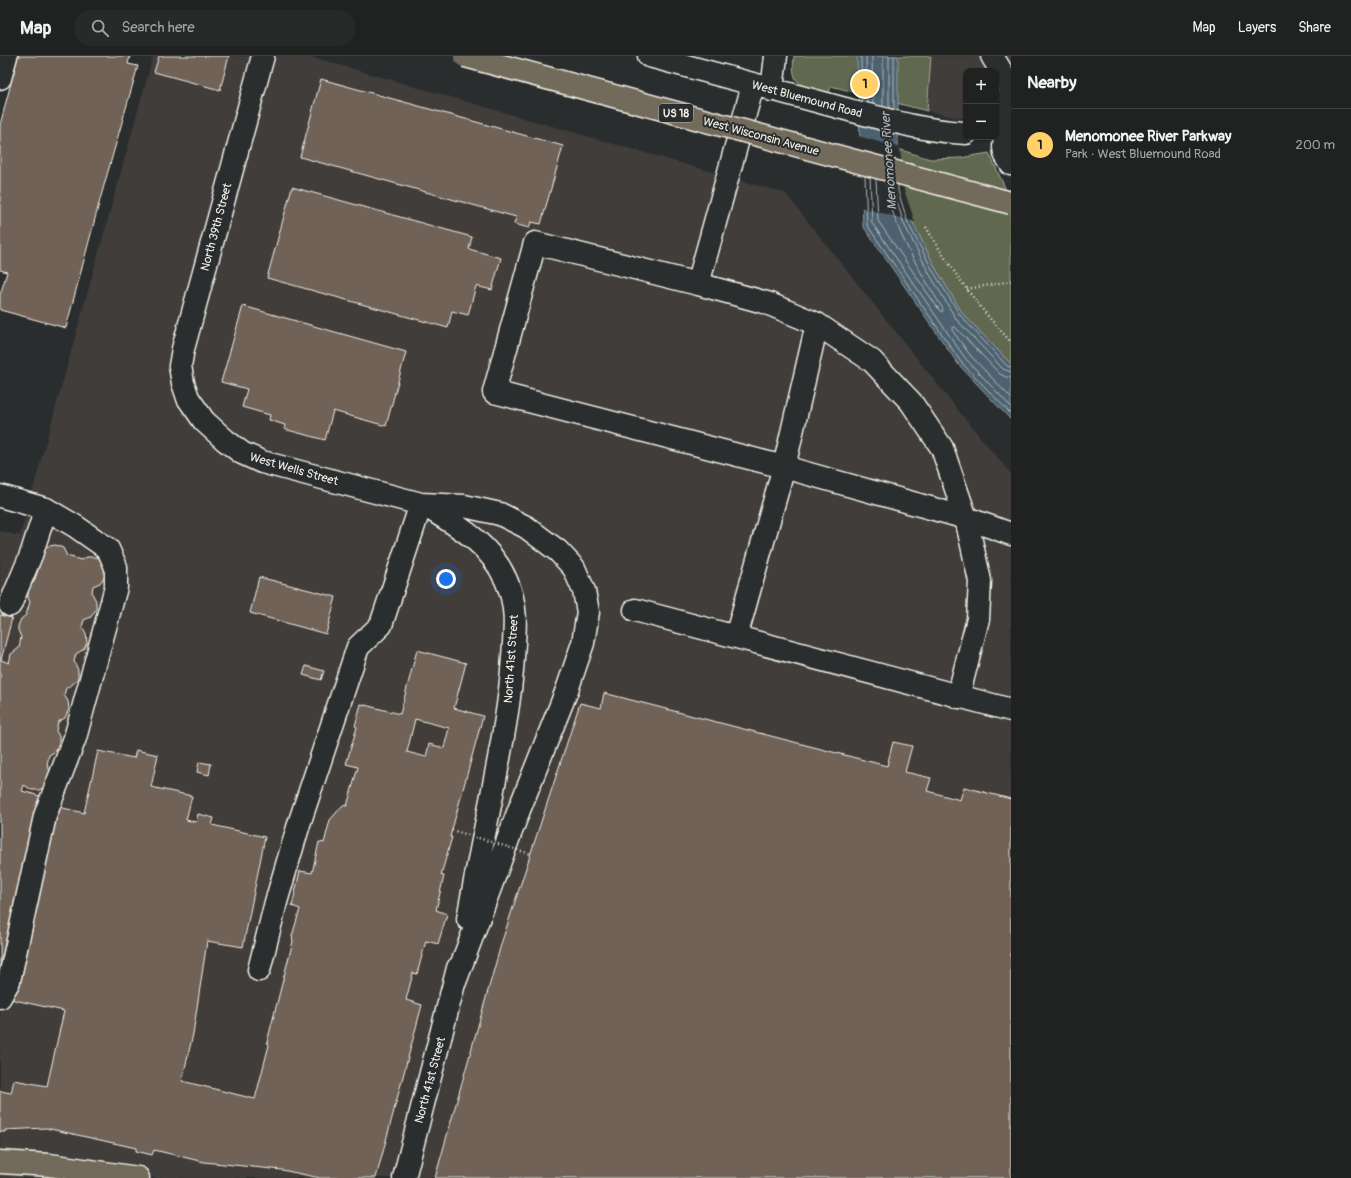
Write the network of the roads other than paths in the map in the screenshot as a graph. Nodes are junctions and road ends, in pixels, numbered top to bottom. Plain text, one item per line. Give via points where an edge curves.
1 (6, 56) edge
2 (263, 56) edge
3 (465, 56) edge
4 (649, 56) edge
5 (776, 56) edge
6 (992, 56) edge
7 (0, 78) edge
8 (1010, 84) edge
9 (763, 87) junction
10 (963, 133) edge
11 (1004, 135) edge
12 (1011, 164) edge
13 (1011, 203) edge
14 (698, 284) junction
15 (817, 324) junction
16 (188, 398) joint
17 (784, 467) junction
18 (0, 496) edge
19 (421, 504) junction
20 (46, 509) junction
21 (966, 518) junction
22 (1011, 534) edge
23 (10, 604) dead end
24 (635, 610) dead end
25 (736, 637) junction
26 (958, 697) junction
27 (1011, 710) edge
28 (259, 970) dead end
29 (455, 982) junction
30 (0, 997) edge
31 (0, 1162) edge
32 (49, 1172) edge
33 (138, 1178) edge
34 (404, 1178) edge

1 - 7 street
2 - 16 street, North 39th Street via 183,349 180,366 182,383
3 - 13 main road, West Wisconsin Avenue / US 18, bridge
4 - 9 street, West Bluemound Road
5 - 9 street
6 - 8 street
8 - 11 street
9 - 10 street, West Bluemound Road via 918,128
9 - 14 street
11 - 12 street via 1005,154
14 - 15 street via 768,303
14 - 17 street via 535,244 494,392
15 - 17 street
15 - 21 street via 872,361 911,402 942,448
16 - 19 street, West Wells Street via 204,421 242,453 262,462
17 - 21 street
17 - 25 street
18 - 20 street
19 - 28 street via 381,625 358,646 299,824
19 - 29 street, North 41st Street via 464,530 482,545 506,579 514,598 516,623 506,725
19 - 29 street, North 41st Street via 464,506 500,514 526,527 558,551 574,568 584,591 588,612 584,643 572,677
20 - 23 street via 31,555
20 - 30 street via 108,549 116,567 116,587 75,738 49,804 9,981
21 - 22 street
21 - 26 street via 980,581 978,619
24 - 25 street
25 - 26 street
26 - 27 street
29 - 34 street, North 41st Street
31 - 32 main road
32 - 33 main road

